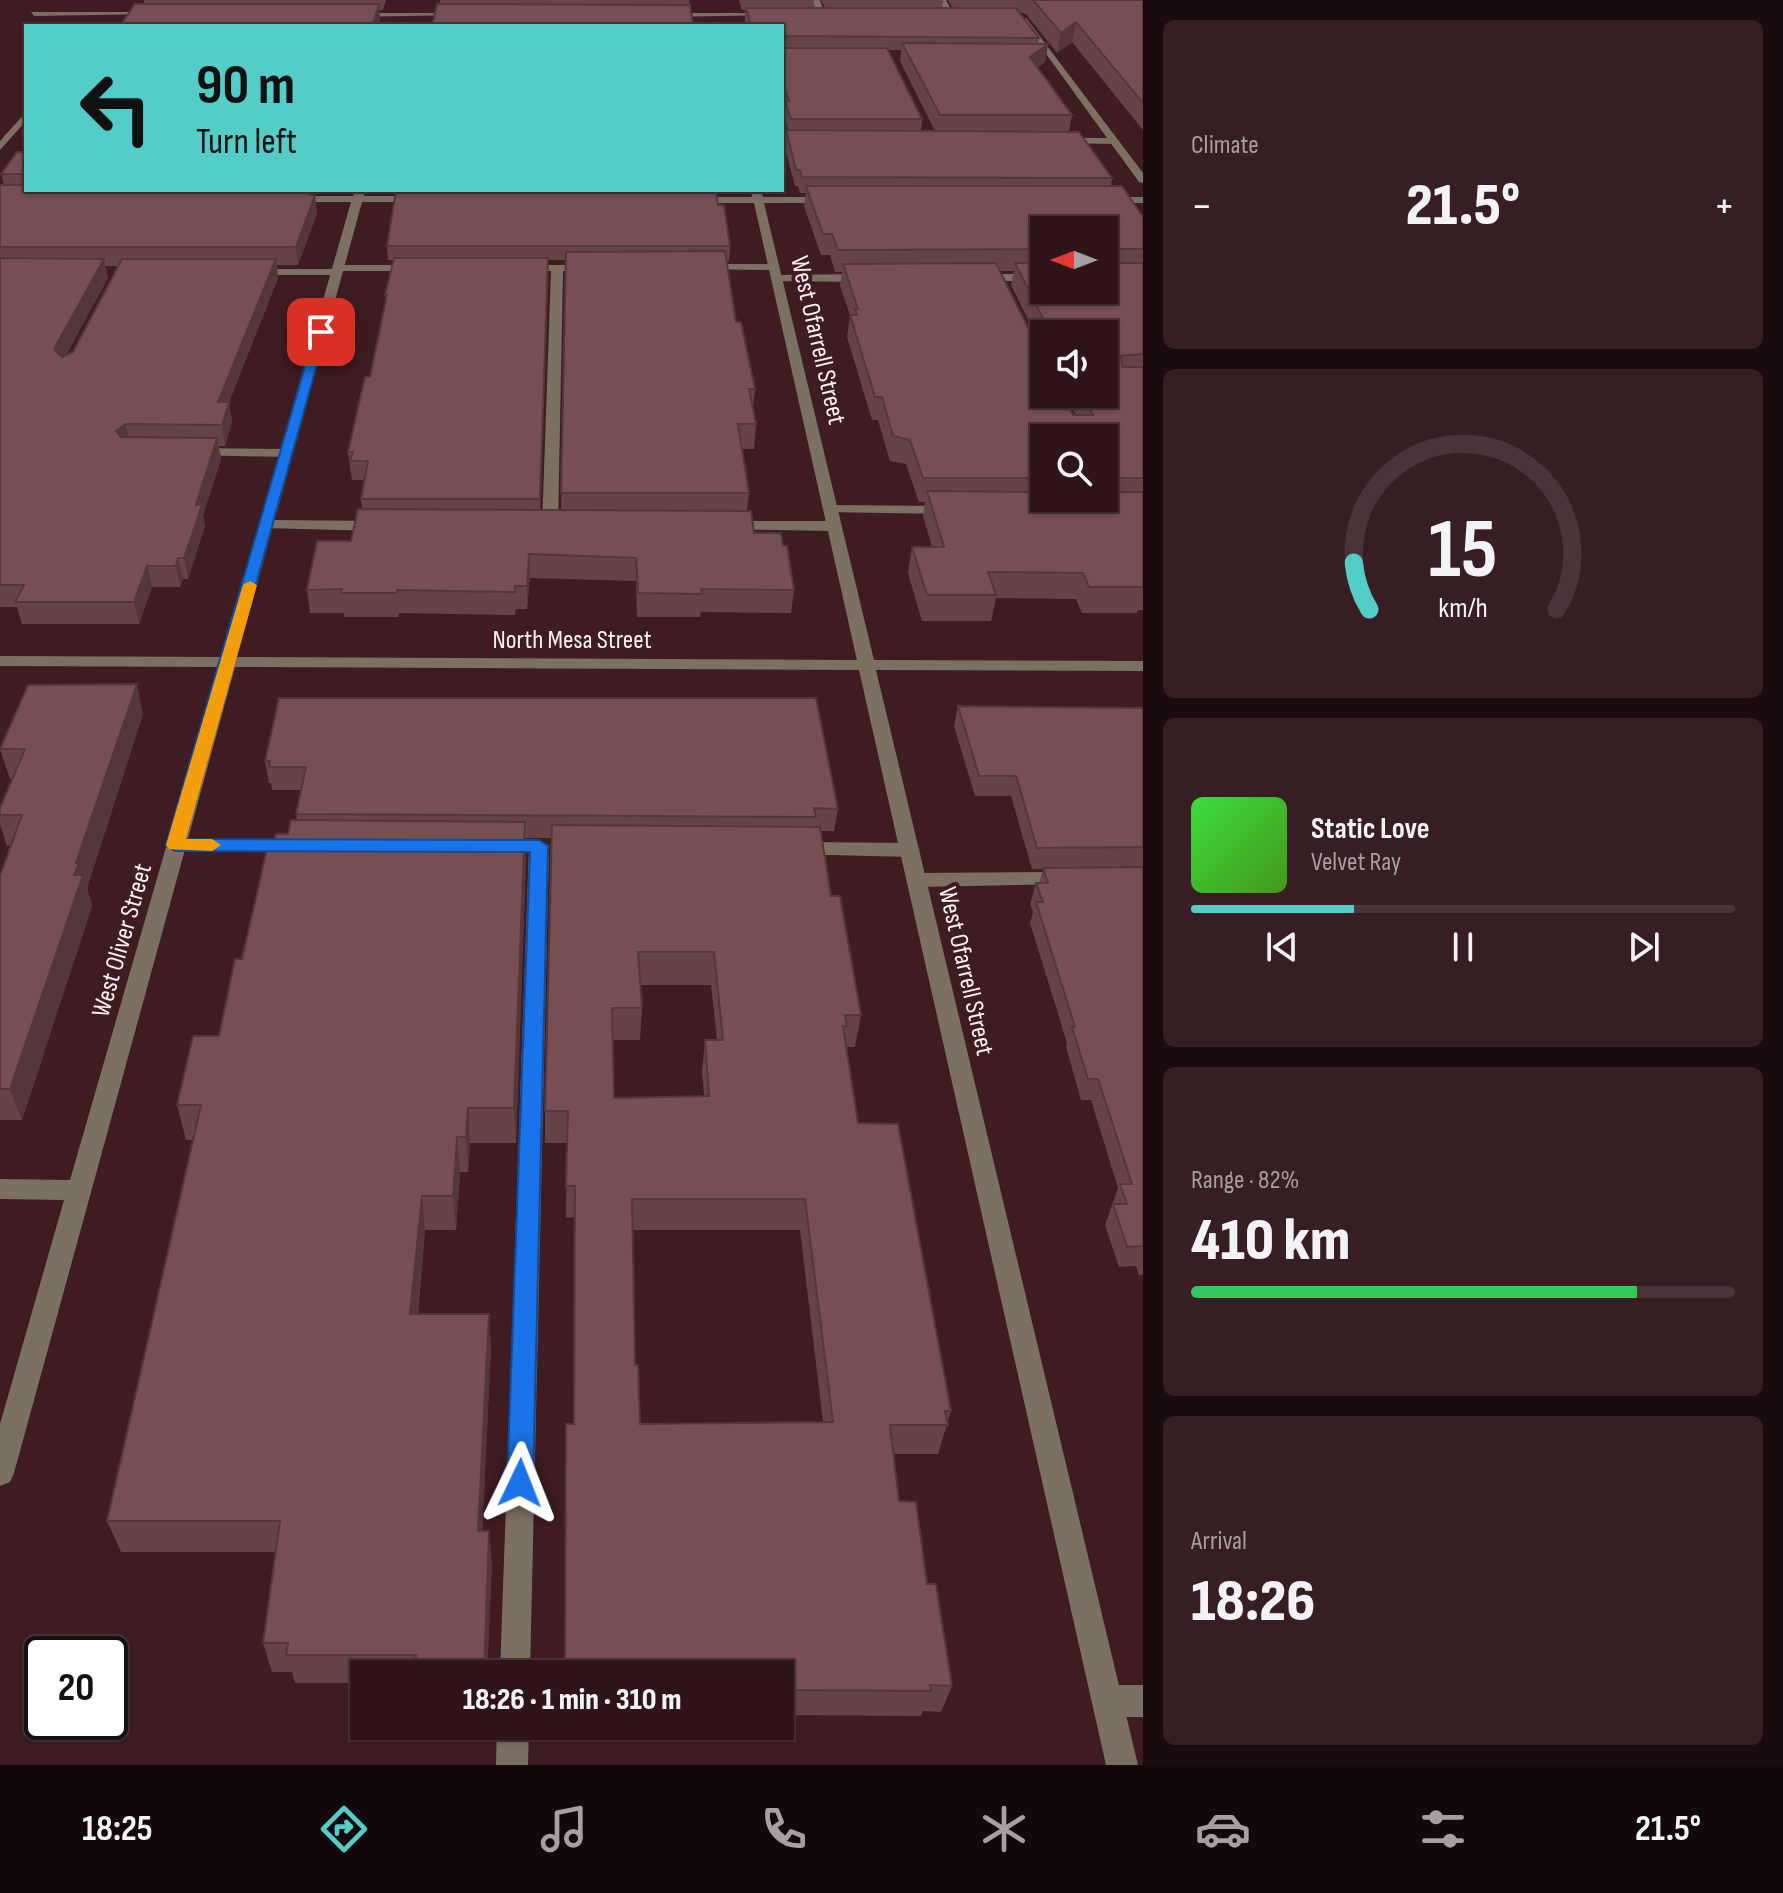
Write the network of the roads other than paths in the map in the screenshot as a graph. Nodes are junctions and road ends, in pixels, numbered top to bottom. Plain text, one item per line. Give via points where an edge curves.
1 (713, 0) edge
2 (816, 0) edge
3 (942, 0) edge
4 (34, 14) dead end
5 (106, 14) junction
6 (170, 14) edge
7 (807, 14) edge
8 (822, 14) junction
9 (837, 14) edge
10 (346, 15) edge
11 (410, 15) junction
12 (471, 15) edge
13 (658, 15) edge
14 (716, 15) junction
15 (777, 15) edge
16 (938, 15) edge
17 (952, 15) junction
18 (965, 15) edge
19 (1016, 16) edge
20 (98, 24) edge
21 (408, 24) edge
22 (718, 24) edge
23 (1037, 56) edge
24 (1051, 56) junction
25 (24, 117) edge
26 (1053, 141) edge
27 (1114, 141) junction
28 (0, 147) edge
29 (1143, 180) edge
30 (359, 194) edge
31 (757, 195) edge
32 (281, 199) edge
33 (435, 199) edge
34 (682, 200) edge
35 (851, 200) edge
36 (1097, 200) edge
37 (1143, 200) edge
38 (432, 268) edge
39 (510, 268) edge
40 (557, 268) junction
41 (603, 268) edge
42 (680, 268) edge
43 (338, 270) junction
44 (229, 272) edge
45 (775, 273) junction
46 (887, 278) edge
47 (966, 278) edge
48 (998, 278) junction
49 (1030, 278) edge
50 (1004, 292) edge
51 (177, 452) edge
52 (286, 453) junction
53 (970, 510) edge
54 (830, 518) junction
55 (268, 525) junction
56 (393, 526) edge
57 (550, 527) edge
58 (706, 527) edge
59 (0, 661) edge
60 (227, 664) junction
61 (1143, 666) edge
62 (866, 667) junction
63 (175, 845) junction
64 (318, 845) edge
65 (539, 846) dead end
66 (786, 849) edge
67 (910, 850) junction
68 (1083, 879) edge
69 (917, 880) junction
70 (0, 1189) edge
71 (78, 1190) junction
72 (0, 1473) edge
73 (515, 1660) edge
74 (1108, 1701) junction
75 (1143, 1701) edge
76 (513, 1740) edge
77 (512, 1765) edge
78 (1122, 1765) edge

1 - 14 street
2 - 8 street
3 - 17 street
4 - 5 street
5 - 6 street
5 - 20 street
7 - 8 street
8 - 9 street
10 - 11 street
11 - 12 street
11 - 21 street
13 - 14 street
14 - 15 street
14 - 22 street
16 - 17 street
17 - 18 street
19 - 24 street
23 - 24 street
24 - 27 street
25 - 28 street
26 - 27 street
27 - 29 street
30 - 32 street
30 - 33 street
30 - 43 street, West Oliver Street
31 - 34 street
31 - 35 street
31 - 45 street, West Ofarrell Street
36 - 37 street
38 - 43 street
39 - 40 street
40 - 41 street
40 - 57 street
42 - 45 street
43 - 44 street
43 - 52 street, West Oliver Street
45 - 46 street
45 - 54 street, West Ofarrell Street
47 - 48 street
48 - 49 street
48 - 50 street
51 - 52 street
52 - 55 street, West Oliver Street
53 - 54 street
54 - 58 street
54 - 62 street, West Ofarrell Street
55 - 56 street
55 - 60 street, West Oliver Street
59 - 60 street, North Mesa Street
60 - 62 street, North Mesa Street
60 - 63 street, West Oliver Street
61 - 62 street, North Mesa Street
62 - 67 street, West Ofarrell Street
63 - 64 street
63 - 71 street, West Oliver Street
65 - 73 street
66 - 67 street
67 - 69 street, West Ofarrell Street
68 - 69 street
69 - 74 street, West Ofarrell Street
70 - 71 street
71 - 72 street, West Oliver Street
74 - 75 street
74 - 78 street, West Ofarrell Street
76 - 77 street

